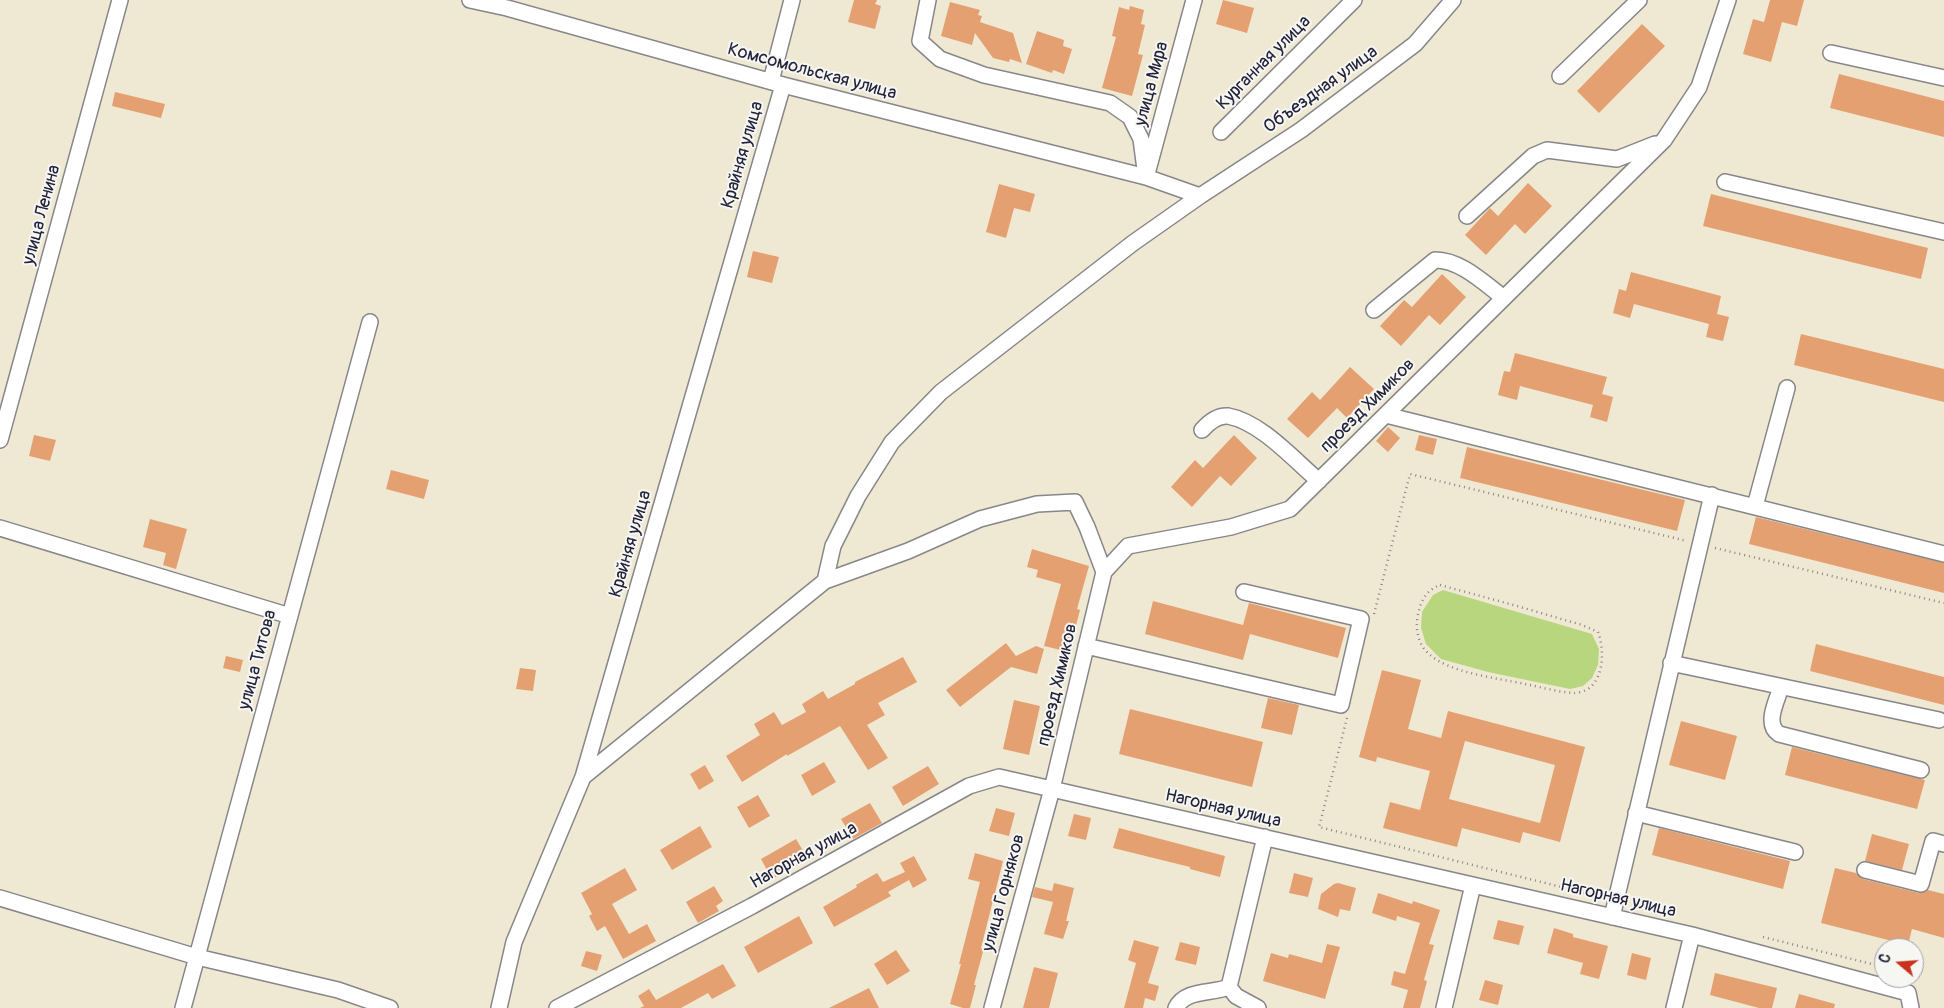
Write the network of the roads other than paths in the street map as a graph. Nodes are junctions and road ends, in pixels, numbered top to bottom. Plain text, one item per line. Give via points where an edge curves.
1 (120, 0) edge
2 (470, 0) edge
3 (792, 0) edge
4 (928, 0) edge
5 (1194, 0) edge
6 (1354, 0) edge
7 (1453, 0) edge
8 (1639, 0) edge
9 (1728, 0) edge
10 (508, 4) edge
11 (1831, 53) dead end
12 (1560, 76) dead end
13 (1944, 78) edge
14 (777, 83) junction
15 (1221, 132) dead end
16 (1664, 140) junction
17 (1146, 177) junction
18 (1725, 182) dead end
19 (1200, 196) junction
20 (1467, 216) dead end
21 (1944, 232) edge
22 (1504, 298) junction
23 (1374, 310) dead end
24 (370, 322) dead end
25 (1787, 388) dead end
26 (1386, 415) junction
27 (1202, 430) dead end
28 (0, 440) edge
29 (1319, 481) junction
30 (1712, 495) junction
31 (1755, 506) junction
32 (0, 528) edge
33 (1944, 554) edge
34 (1104, 572) junction
35 (824, 581) junction
36 (1244, 592) dead end
37 (290, 616) junction
38 (1086, 646) junction
39 (1671, 663) junction
40 (1781, 687) junction
41 (1939, 720) dead end
42 (1921, 770) dead end
43 (583, 777) junction
44 (1052, 789) junction
45 (1636, 813) junction
46 (1265, 838) junction
47 (1944, 844) edge
48 (1795, 852) dead end
49 (1865, 870) dead end
50 (1473, 885) junction
51 (0, 898) edge
52 (1612, 917) junction
53 (1692, 935) junction
54 (197, 957) junction
55 (1229, 986) junction
56 (184, 1008) edge
57 (390, 1008) edge
58 (499, 1008) edge
59 (558, 1008) edge
60 (992, 1008) edge
61 (1176, 1008) edge
62 (1258, 1008) edge
63 (1444, 1008) edge
64 (1674, 1008) edge
65 (1911, 1008) edge

1 - 28 street, улица Ленина
2 - 10 street, Комсомольская улица
3 - 14 street, Крайняя улица
4 - 17 street via 920,42 940,58 984,75 1110,103 1130,116 1141,139
5 - 17 street, улица Мира
6 - 15 street, Курганная улица
7 - 19 street, Объездная улица via 1415,44 1301,130
8 - 12 street
9 - 16 street, проезд Химиков via 1699,87
10 - 14 street, Комсомольская улица
11 - 13 street
14 - 17 street, Комсомольская улица
14 - 43 street, Крайняя улица
16 - 20 street via 1617,159 1547,150 1533,156
16 - 22 street, проезд Химиков
17 - 19 street, Комсомольская улица
18 - 21 street
19 - 35 street, Объездная улица via 1133,243 941,392 892,442 858,496 833,546
22 - 23 street via 1456,264 1435,260
22 - 26 street, проезд Химиков
24 - 37 street, улица Титова
25 - 31 street
26 - 29 street, проезд Химиков
26 - 30 street
27 - 29 street via 1210,420 1226,416 1240,420 1261,431
29 - 34 street, проезд Химиков via 1290,509 1231,527 1128,546
30 - 31 street
30 - 39 street
31 - 33 street
32 - 37 street
34 - 35 street via 1075,502 1037,504 980,519 908,551
34 - 38 street, проезд Химиков
35 - 43 street
36 - 38 street via 1361,619 1341,705
37 - 54 street, улица Титова
38 - 44 street, проезд Химиков
39 - 40 street
39 - 45 street
40 - 41 street
40 - 42 street via 1770,723 1778,734
43 - 58 street, Крайняя улица via 514,942
44 - 46 street, Нагорная улица
44 - 59 street, Нагорная улица via 999,777 969,786
44 - 60 street, улица Горняков
45 - 48 street
45 - 52 street
46 - 50 street, Нагорная улица
46 - 55 street
47 - 49 street via 1933,841 1921,884
50 - 52 street, Нагорная улица
50 - 63 street
51 - 54 street
52 - 53 street, Нагорная улица
53 - 64 street
53 - 65 street, Нагорная улица via 1908,993
54 - 56 street, улица Титова
54 - 57 street via 338,990
55 - 61 street via 1184,998
55 - 62 street via 1236,996

